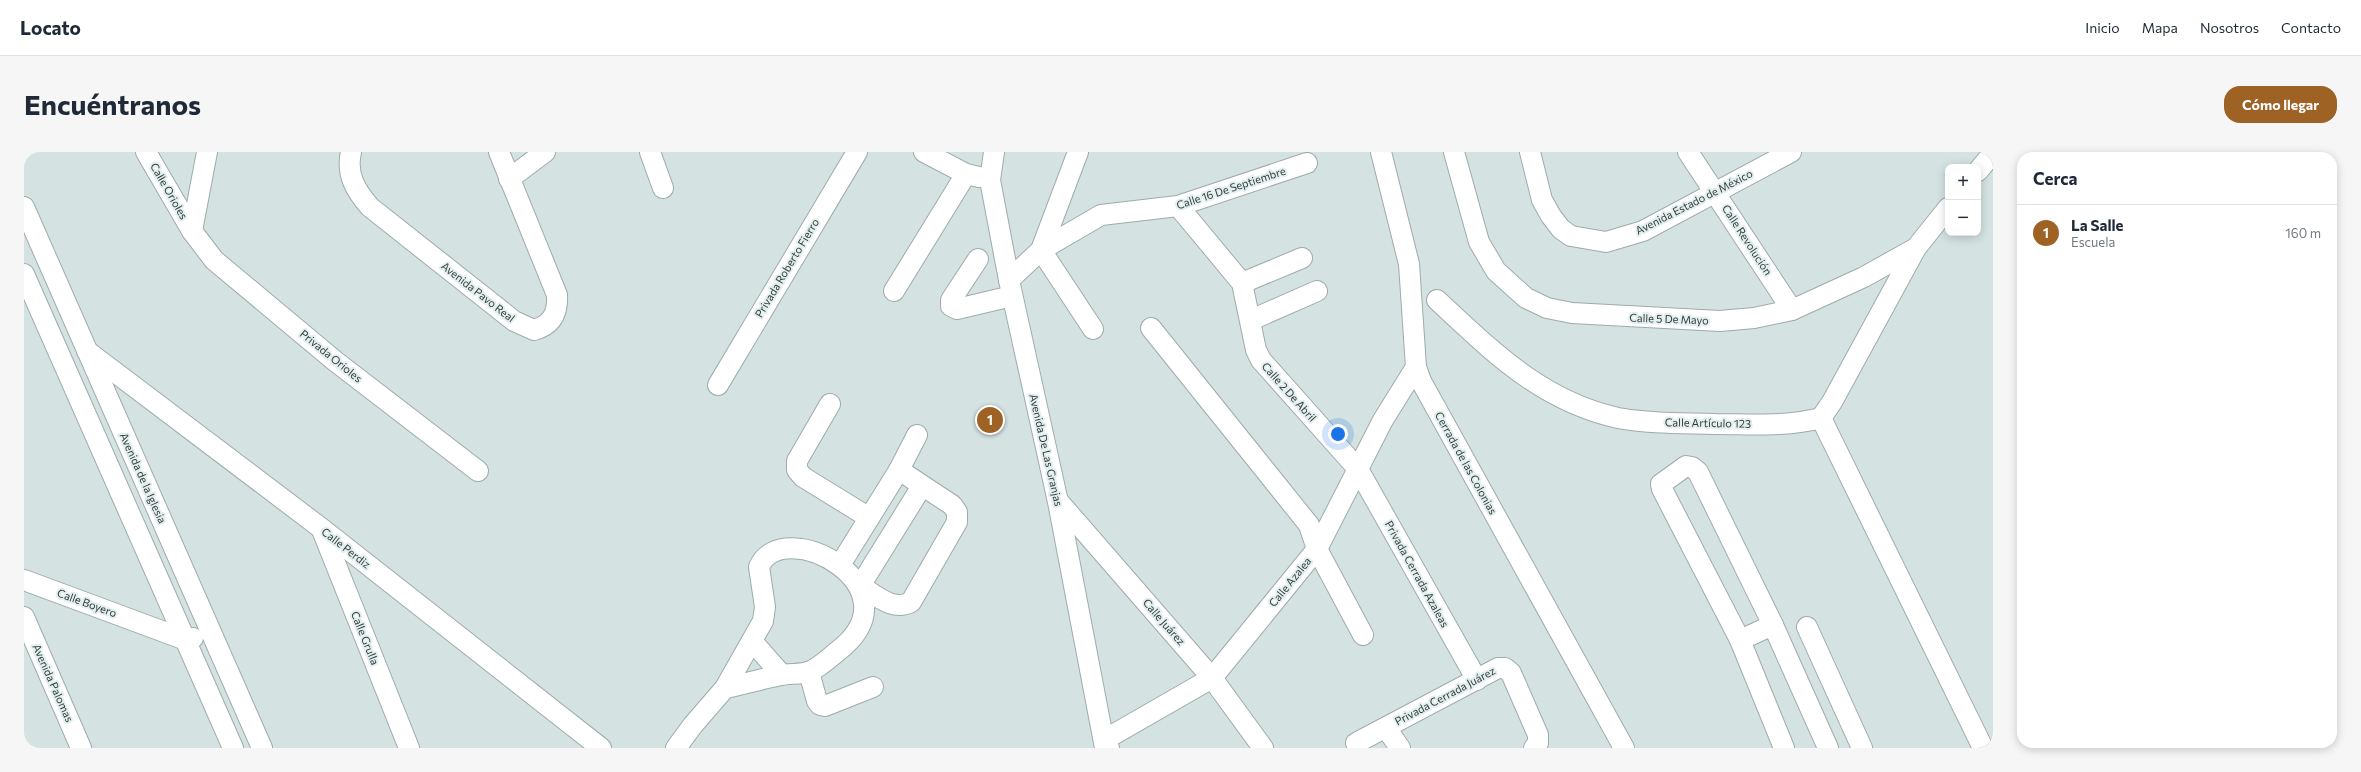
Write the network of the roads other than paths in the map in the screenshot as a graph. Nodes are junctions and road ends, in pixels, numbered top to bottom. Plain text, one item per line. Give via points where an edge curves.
1 (146, 152) edge
2 (207, 152) edge
3 (351, 152) edge
4 (498, 152) edge
5 (545, 152) edge
6 (650, 152) edge
7 (857, 152) edge
8 (924, 152) edge
9 (994, 152) edge
10 (1078, 152) edge
11 (1381, 152) edge
12 (1454, 152) edge
13 (1530, 152) edge
14 (1688, 152) edge
15 (1790, 152) edge
16 (1993, 153) edge
17 (1307, 163) dead end
18 (1981, 167) edge
19 (966, 174) junction
20 (509, 179) junction
21 (990, 180) junction
22 (663, 188) dead end
23 (1716, 192) junction
24 (1178, 206) junction
25 (24, 207) edge
26 (1945, 212) edge
27 (192, 231) junction
28 (1916, 248) junction
29 (1041, 250) junction
30 (1302, 258) dead end
31 (978, 259) dead end
32 (24, 274) edge
33 (1242, 283) junction
34 (1011, 288) junction
35 (894, 291) dead end
36 (1317, 291) dead end
37 (1437, 300) dead end
38 (1792, 310) junction
39 (1251, 320) junction
40 (1151, 328) dead end
41 (1093, 329) dead end
42 (87, 351) junction
43 (1416, 367) junction
44 (718, 385) dead end
45 (830, 404) dead end
46 (1821, 418) junction
47 (918, 435) dead end
48 (1358, 469) junction
49 (899, 470) junction
50 (478, 471) dead end
51 (922, 486) junction
52 (1058, 502) junction
53 (868, 517) junction
54 (321, 528) junction
55 (1317, 549) junction
56 (840, 565) junction
57 (24, 580) edge
58 (860, 586) junction
59 (192, 589) junction
60 (166, 598) junction
61 (24, 617) edge
62 (1773, 625) junction
63 (150, 626) junction
64 (1807, 627) dead end
65 (211, 635) junction
66 (1363, 635) dead end
67 (186, 640) junction
68 (1740, 640) junction
69 (752, 641) junction
70 (809, 672) junction
71 (782, 675) junction
72 (1212, 678) junction
73 (1477, 680) junction
74 (873, 687) dead end
75 (725, 688) junction
76 (1386, 728) junction
77 (1356, 744) dead end
78 (1106, 745) edge
79 (1536, 746) edge
80 (82, 748) edge
81 (233, 748) edge
82 (262, 748) edge
83 (410, 748) edge
84 (601, 748) edge
85 (676, 748) edge
86 (1263, 748) edge
87 (1400, 748) edge
88 (1624, 748) edge
89 (1784, 748) edge
90 (1828, 748) edge
91 (1862, 748) edge
92 (1983, 748) edge

1 - 27 street, Calle Orioles
2 - 27 street
3 - 20 street, Avenida Pavo Real via 349,168 352,181 358,194 370,207 514,321 534,330 546,327 554,317 558,306 557,295
4 - 20 street, Avenida Pavo Real
5 - 20 street
6 - 22 street
7 - 44 street, Privada Roberto Fierro
8 - 19 street
9 - 21 street, Avenida De Las Granjas
10 - 29 street
11 - 43 street, Cerrada de las Colonias via 1409,264
12 - 38 street, Calle 5 De Mayo via 1479,242 1496,271 1526,298 1572,313 1682,320 1754,318
13 - 23 street, Avenida Estado de México via 1542,200 1551,216 1561,229 1571,236 1588,240 1606,242 1643,231
14 - 23 street, Calle Revolución
15 - 23 street, Avenida Estado de México
16 - 18 street
17 - 24 street, Calle 16 De Septiembre
19 - 21 street
19 - 35 street
21 - 34 street, Avenida De Las Granjas
23 - 38 street, Calle Revolución
24 - 29 street, Calle 16 De Septiembre via 1102,215
24 - 33 street, Calle 2 De Abril
25 - 42 street, Avenida de la Iglesia
26 - 28 street, Calle 5 De Mayo
27 - 50 street, Privada Orioles via 214,260 335,361
28 - 38 street, Calle 5 De Mayo via 1857,280
28 - 46 street
29 - 34 street, Calle 16 De Septiembre
29 - 41 street
30 - 33 street
31 - 34 street via 951,300 951,306 957,309
32 - 60 street
33 - 39 street, Calle 2 De Abril
34 - 52 street, Avenida De Las Granjas
36 - 39 street
37 - 46 street, Calle Artículo 123 via 1499,358 1524,377 1591,410 1618,418 1646,422 1788,425
39 - 48 street, Calle 2 De Abril via 1256,350 1261,360
40 - 55 street via 1309,525
42 - 54 street, Calle Perdiz
42 - 59 street, Avenida de la Iglesia
43 - 48 street, Calle Azalea via 1383,420
43 - 88 street, Cerrada de las Colonias via 1420,381
45 - 53 street via 797,461 797,470 803,477
46 - 92 street
47 - 49 street
48 - 55 street, Calle Azalea
48 - 73 street, Privada Cerrada Azaleas
49 - 51 street
49 - 53 street
51 - 58 street
51 - 58 street via 952,505 957,512 957,522 911,602 903,606 894,606
52 - 72 street, Calle Juárez
52 - 78 street, Avenida De Las Granjas
53 - 56 street
54 - 83 street, Calle Grulla
54 - 84 street, Calle Perdiz
55 - 66 street
55 - 72 street, Calle Azalea
56 - 58 street
56 - 69 street via 826,556 808,550 785,548 767,555 759,566 765,607 763,620
57 - 63 street, Calle Boyero
58 - 70 street via 864,618 857,632 848,643
59 - 60 street
59 - 65 street, Avenida de la Iglesia
60 - 63 street
60 - 67 street
61 - 80 street, Avenida Palomas
62 - 68 street
62 - 68 street via 1698,472 1686,466 1665,480 1661,484 1662,489
62 - 90 street
63 - 67 street, Calle Boyero
64 - 91 street
65 - 67 street
65 - 82 street, Avenida de la Iglesia
67 - 81 street
68 - 89 street
69 - 71 street
69 - 75 street
70 - 71 street
70 - 74 street via 820,705 826,706
71 - 75 street
72 - 78 street, Calle Azalea
72 - 86 street, Calle Juárez
73 - 76 street, Privada Cerrada Juárez
73 - 79 street, Privada Cerrada Juárez via 1498,668 1505,668 1511,673 1538,735
75 - 85 street
76 - 77 street, Privada Cerrada Juárez
76 - 87 street, Privada Cerrada Juárez

